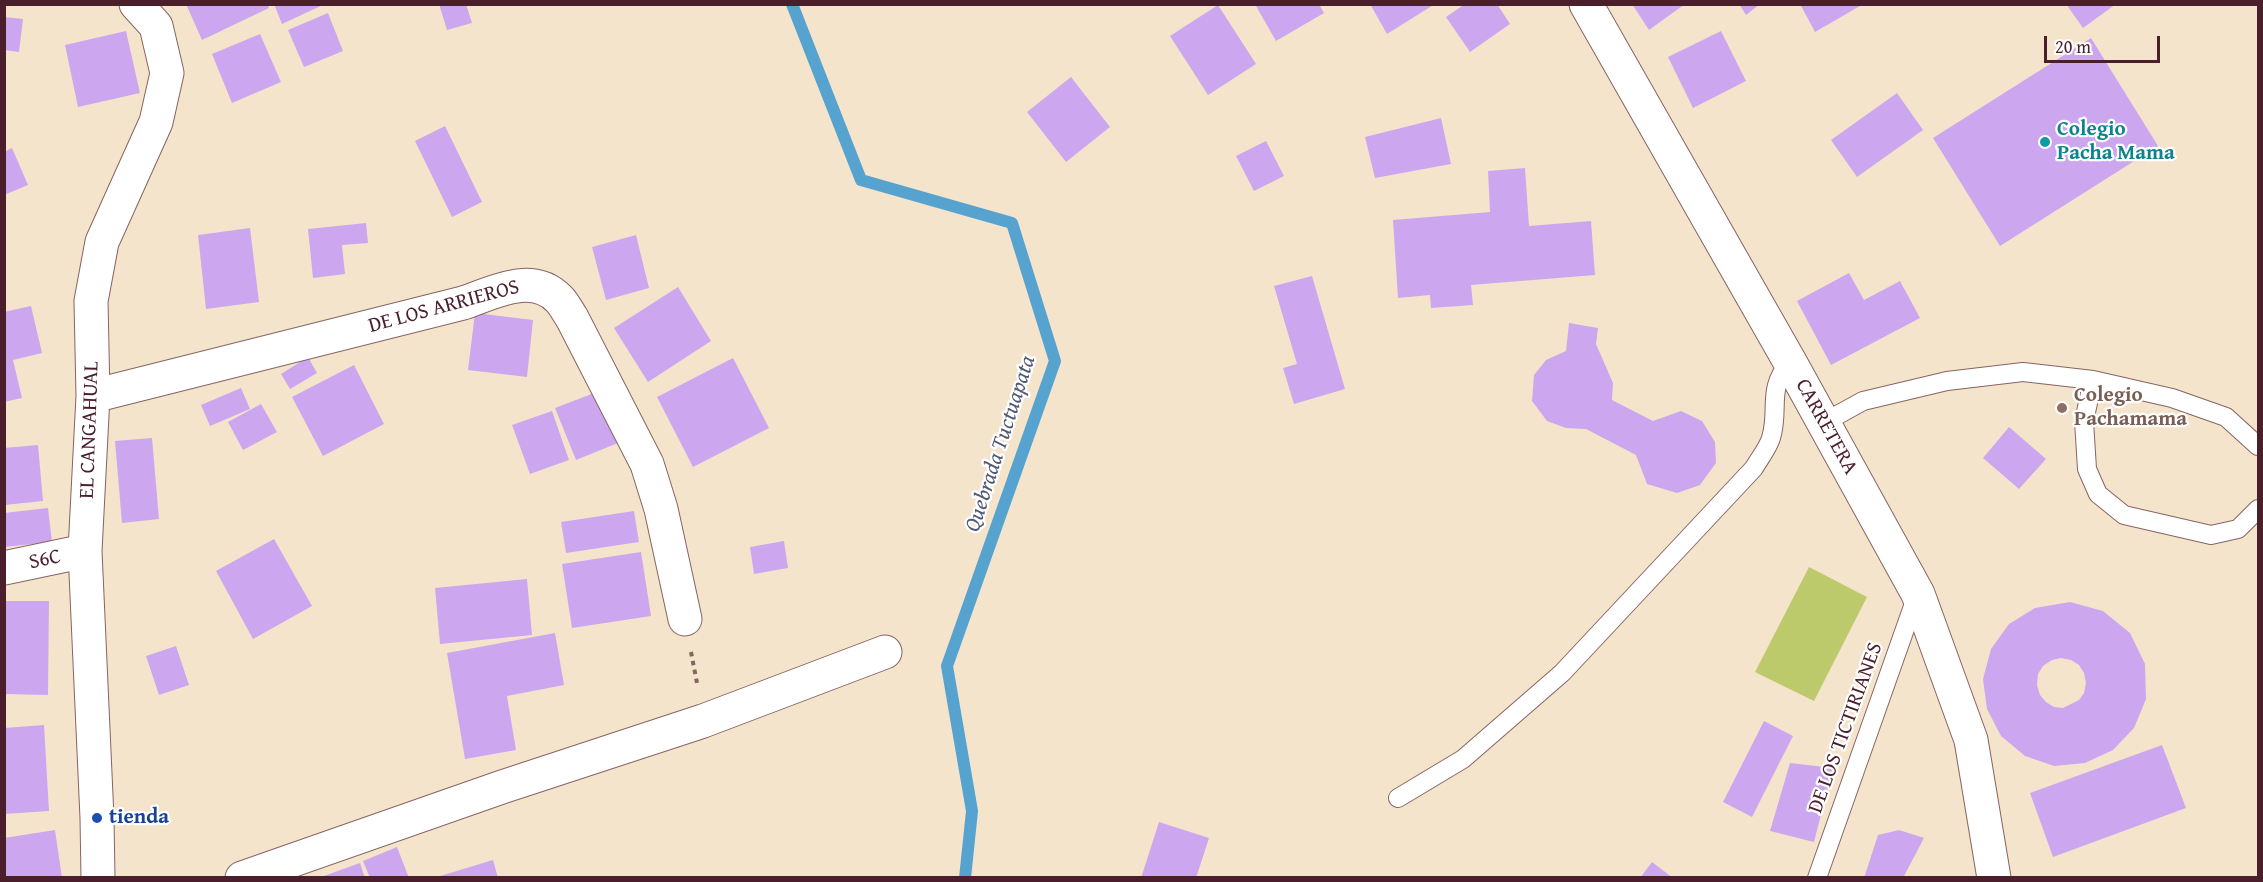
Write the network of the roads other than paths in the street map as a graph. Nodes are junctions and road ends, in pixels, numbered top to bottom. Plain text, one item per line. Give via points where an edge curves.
1 (136, 4) edge
2 (1586, 4) edge
3 (1790, 362) junction
4 (2093, 380) junction
5 (93, 396) junction
6 (1823, 423) junction
7 (2259, 446) edge
8 (2259, 509) edge
9 (86, 551) junction
10 (4, 568) edge
11 (1918, 594) junction
12 (685, 619) road end
13 (885, 652) dead end
14 (1398, 798) dead end
15 (98, 878) edge
16 (242, 878) edge
17 (1817, 878) edge
18 (1994, 878) edge

1 - 5 street, EL CANGAHUAL via 156,26 167,73 156,122 102,242 92,301
2 - 3 street, CARRETERA
3 - 6 street, CARRETERA
3 - 14 lane via 1780,373 1774,393 1770,440 1754,468 1562,673 1463,759
4 - 6 lane via 2023,372 1982,375 1863,401
4 - 7 lane via 2172,398 2226,417
4 - 8 lane via 2084,421 2087,469 2098,494 2124,515 2211,535 2238,529
5 - 9 street, EL CANGAHUAL
5 - 12 street, DE LOS ARRIEROS via 463,303 522,284 541,286 559,299 572,318 647,464
6 - 11 street, CARRETERA
9 - 10 street, S6C
9 - 15 street, EL CANGAHUAL
11 - 17 lane, DE LOS TICTIRIANES
11 - 18 street, CARRETERA via 1971,740
13 - 16 street via 704,721

